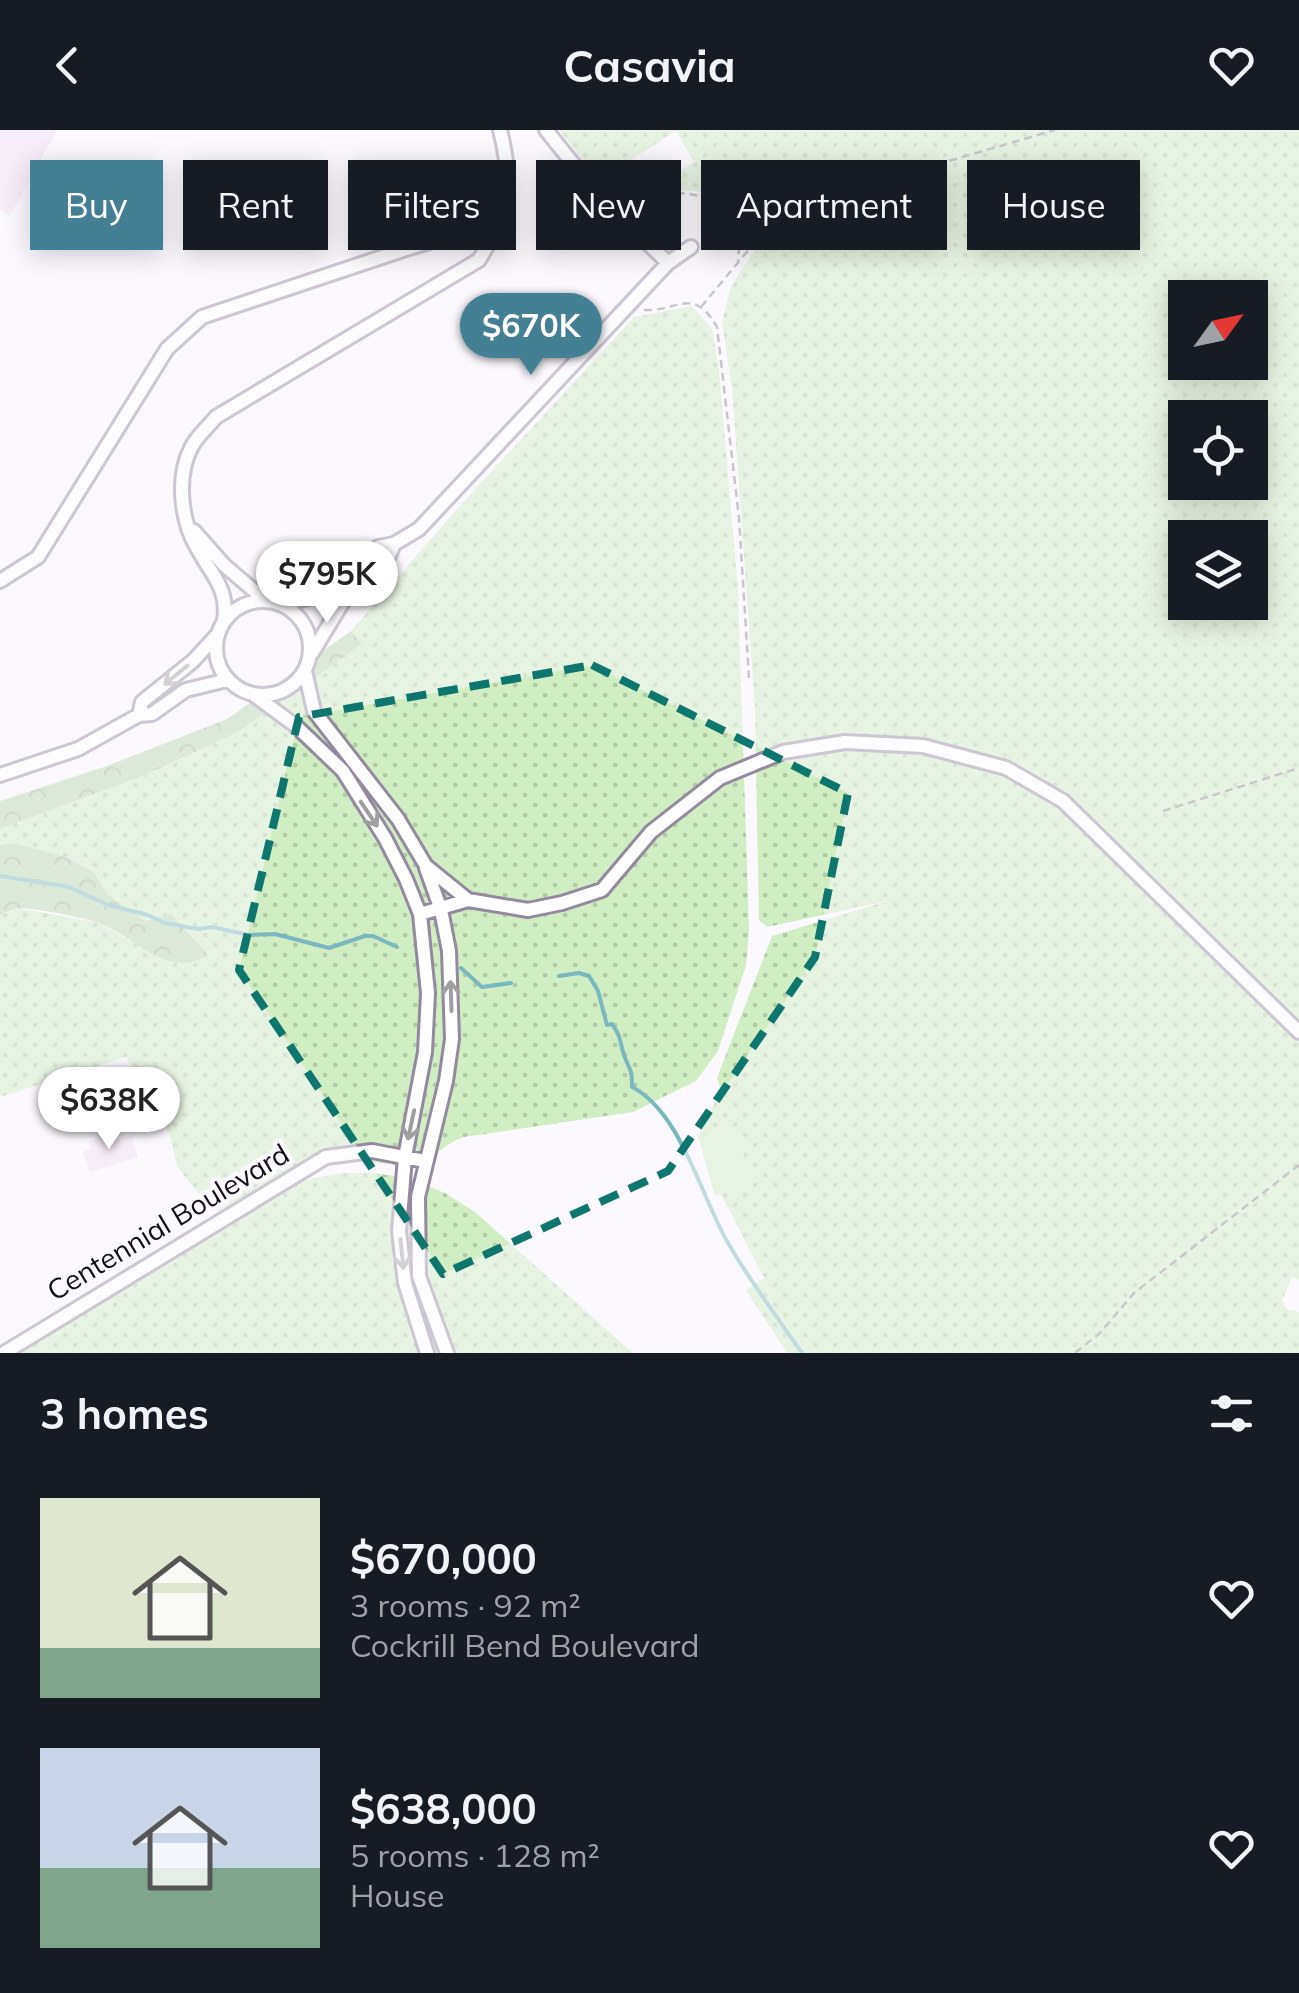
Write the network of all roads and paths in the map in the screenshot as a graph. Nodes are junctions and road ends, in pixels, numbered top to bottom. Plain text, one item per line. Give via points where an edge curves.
1 (500, 130) edge
2 (546, 130) edge
3 (1055, 130) edge
4 (508, 160) edge
5 (572, 160) edge
6 (947, 162) edge
7 (691, 247) dead end
8 (403, 250) edge
9 (485, 250) edge
10 (655, 250) edge
11 (739, 250) edge
12 (749, 250) edge
13 (668, 263) junction
14 (738, 264) junction
15 (633, 302) junction
16 (701, 307) junction
17 (188, 526) junction
18 (394, 544) junction
19 (0, 582) edge
20 (266, 600) junction
21 (282, 604) junction
22 (224, 620) junction
23 (217, 634) junction
24 (310, 656) junction
25 (305, 670) junction
26 (749, 678) dead end
27 (227, 680) junction
28 (254, 696) junction
29 (139, 715) junction
30 (349, 767) junction
31 (1299, 768) edge
32 (0, 775) edge
33 (1164, 811) dead end
34 (426, 866) junction
35 (468, 900) junction
36 (441, 910) junction
37 (420, 914) junction
38 (1299, 1032) edge
39 (405, 1157) junction
40 (425, 1161) junction
41 (1299, 1165) edge
42 (4, 1353) edge
43 (427, 1353) edge
44 (447, 1353) edge
45 (1075, 1353) edge

1 - 4 street
2 - 5 street
3 - 6 path
7 - 13 street
8 - 19 street via 202,316 168,349 38,557
9 - 17 street via 479,260 216,417 191,446 183,472
10 - 13 street
11 - 14 path
12 - 14 path
13 - 15 street
14 - 16 path
15 - 16 path via 646,311 683,302
15 - 18 street via 420,529
16 - 26 path via 717,327 723,356
17 - 20 street
17 - 22 street via 227,602
18 - 21 street via 378,547 322,595
18 - 24 street via 344,600
20 - 21 street
20 - 22 street via 250,602
21 - 24 street via 305,626
22 - 23 street
23 - 27 street via 218,666
23 -> 29 street via 142,702
24 - 25 street
25 - 28 street via 284,692
25 - 30 street via 314,712
27 - 28 street
27 - 29 street via 186,690 152,714
28 - 30 street
29 - 32 street via 78,750
30 - 34 street via 398,819
30 -> 37 street
31 - 33 path
34 - 35 street
34 - 36 street
35 - 36 street
35 - 38 street via 528,910 602,890 651,832 720,778 782,752 845,742 923,746 1006,768 1063,801
36 - 37 street
40 -> 36 street via 452,1039
37 -> 39 street via 428,993 425,1052
39 - 40 street, Centennial Boulevard
39 - 42 street, Centennial Boulevard via 372,1151 326,1157
39 -> 43 street via 399,1231 405,1283
40 - 44 street via 418,1197 420,1276
41 - 45 path via 1134,1292

